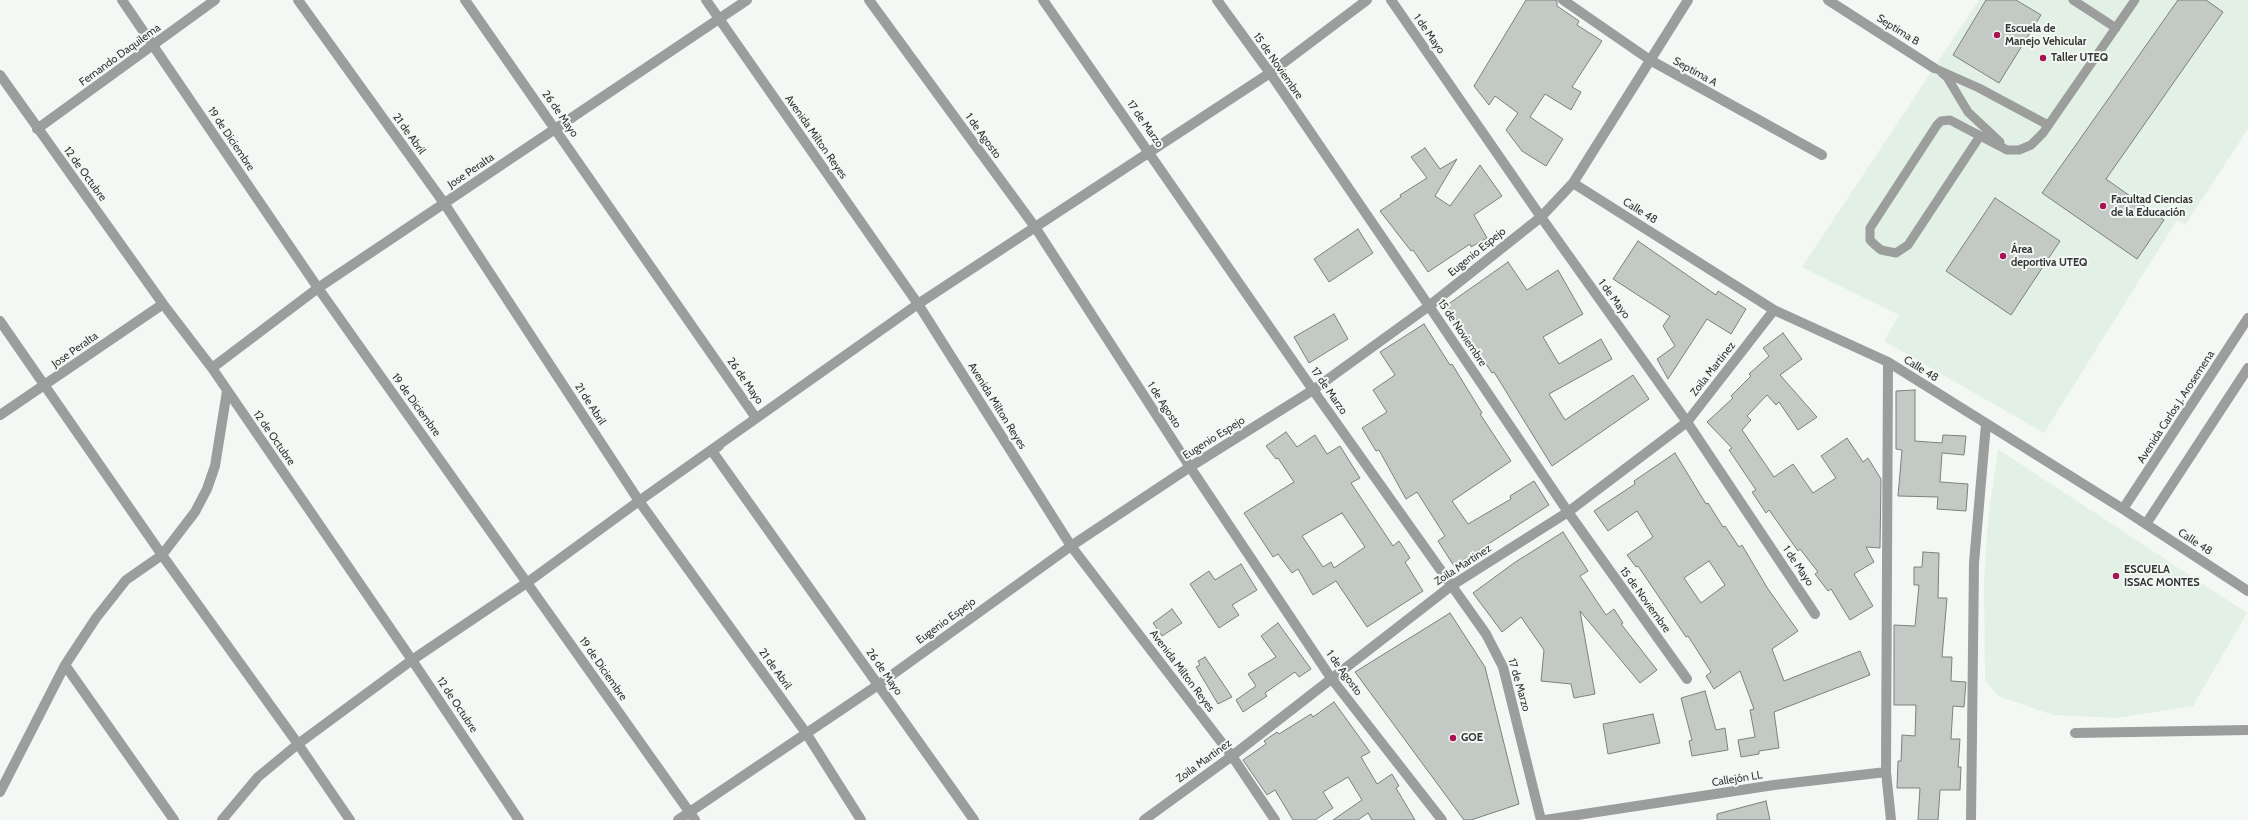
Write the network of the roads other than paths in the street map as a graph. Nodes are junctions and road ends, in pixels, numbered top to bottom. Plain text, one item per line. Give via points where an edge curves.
1 (122, 0) edge
2 (215, 0) edge
3 (298, 0) edge
4 (465, 0) edge
5 (706, 0) edge
6 (747, 0) edge
7 (869, 0) edge
8 (1043, 0) edge
9 (1217, 0) edge
10 (1367, 0) edge
11 (1391, 0) edge
12 (1563, 0) edge
13 (1688, 0) edge
14 (1828, 0) edge
15 (2073, 0) edge
16 (2135, 0) edge
17 (720, 18) junction
18 (2116, 28) junction
19 (153, 46) junction
20 (1650, 60) junction
21 (1934, 68) junction
22 (1270, 73) junction
23 (0, 75) edge
24 (2048, 125) junction
25 (556, 128) junction
26 (37, 129) junction
27 (1980, 136) junction
28 (2007, 150) junction
29 (1150, 152) junction
30 (1822, 155) dead end
31 (1573, 183) junction
32 (444, 203) junction
33 (1540, 217) junction
34 (1035, 227) junction
35 (318, 288) junction
36 (163, 304) junction
37 (918, 304) junction
38 (1429, 306) junction
39 (1774, 310) junction
40 (2248, 318) edge
41 (0, 321) edge
42 (1888, 362) junction
43 (212, 368) junction
44 (2248, 368) edge
45 (45, 386) junction
46 (1313, 390) junction
47 (227, 391) junction
48 (0, 415) edge
49 (756, 418) junction
50 (1687, 422) junction
51 (1986, 424) junction
52 (1190, 467) junction
53 (639, 501) junction
54 (2123, 509) junction
55 (1568, 512) junction
56 (2146, 524) junction
57 (1071, 546) junction
58 (162, 555) junction
59 (528, 582) junction
60 (1451, 586) junction
61 (2248, 591) edge
62 (1815, 614) dead end
63 (412, 660) junction
64 (65, 665) junction
65 (1331, 678) junction
66 (1687, 679) dead end
67 (878, 685) junction
68 (2248, 730) edge
69 (806, 733) junction
70 (2074, 733) dead end
71 (298, 744) junction
72 (1232, 756) junction
73 (1886, 772) junction
74 (0, 792) edge
75 (692, 816) edge
76 (174, 820) edge
77 (222, 820) edge
78 (350, 820) edge
79 (519, 820) edge
80 (678, 820) edge
81 (861, 820) edge
82 (974, 820) edge
83 (1144, 820) edge
84 (1275, 820) edge
85 (1442, 820) edge
86 (1541, 820) edge
87 (1545, 820) edge
88 (1892, 820) edge
89 (1971, 820) edge

1 - 19 street, 19 de Diciembre
2 - 19 street, Fernando Daquilema
3 - 32 street, 21 de Abril
4 - 25 street, 26 de Mayo
5 - 17 street, Avenida Milton Reyes
6 - 17 street, Jose Peralta
7 - 34 street, 1 de Agosto
8 - 29 street, 17 de Marzo
9 - 22 street, 15 de Noviembre
10 - 22 street
11 - 33 street, 1 de Mayo
12 - 20 street, Septima A
13 - 20 street, Eugenio Espejo
14 - 21 street, Septima B
15 - 18 lane
16 - 18 lane
17 - 25 street, Jose Peralta
17 - 37 street, Avenida Milton Reyes
18 - 24 lane
19 - 26 street, Fernando Daquilema
19 - 35 street, 19 de Diciembre
20 - 30 street, Septima A
20 - 31 street, Eugenio Espejo
21 - 24 lane via 1979,88
21 - 28 lane via 1947,77 1968,112
22 - 29 street
22 - 38 street, 15 de Noviembre
23 - 26 street, 12 de Octubre
24 - 28 lane via 2031,145 2019,150
25 - 32 street, Jose Peralta
25 - 49 street, 26 de Mayo
26 - 36 street, 12 de Octubre
27 - 27 lane via 1950,120 1941,121 1870,228 1870,240 1881,250 1896,253 1908,246
27 - 28 lane
29 - 34 street
29 - 46 street, 17 de Marzo
31 - 33 street, Eugenio Espejo
31 - 39 street, Calle 48
32 - 35 street, Jose Peralta
32 - 53 street, 21 de Abril
33 - 38 street, Eugenio Espejo
33 - 50 street, 1 de Mayo
34 - 37 street
34 - 52 street, 1 de Agosto
35 - 43 street, Jose Peralta
35 - 59 street, 19 de Diciembre
36 - 43 street, 12 de Octubre
36 - 45 street, Jose Peralta
37 - 49 street
37 - 57 street, Avenida Milton Reyes
38 - 46 street, Eugenio Espejo
38 - 55 street, 15 de Noviembre
39 - 42 street, Calle 48
39 - 50 street, Zoila Martinez
40 - 54 street, Avenida Carlos J. Arosemena
41 - 45 street
42 - 51 street, Calle 48
42 - 73 street
43 - 47 street, 12 de Octubre
44 - 56 street
45 - 48 street, Jose Peralta
45 - 58 street
46 - 52 street, Eugenio Espejo
46 - 60 street, 17 de Marzo
47 - 58 street via 215,466 206,489 195,512
47 - 63 street, 12 de Octubre
49 - 53 street
49 - 67 street, 26 de Mayo via 712,451
50 - 55 street, Zoila Martinez
50 - 62 street, 1 de Mayo
51 - 54 street, Calle 48
51 - 89 street via 1974,563
52 - 57 street, Eugenio Espejo
52 - 65 street, 1 de Agosto
53 - 59 street
53 - 69 street, 21 de Abril
54 - 56 street, Calle 48
55 - 60 street, Zoila Martinez
55 - 66 street, 15 de Noviembre
56 - 61 street, Calle 48
57 - 67 street, Eugenio Espejo
57 - 72 street, Avenida Milton Reyes
58 - 64 street via 126,580 118,589
58 - 71 street
59 - 63 street
59 - 75 street, 19 de Diciembre
60 - 65 street, Zoila Martinez
60 - 86 street, 17 de Marzo via 1486,634 1504,667
63 - 71 street
63 - 79 street, 12 de Octubre
64 - 74 street
64 - 76 street
65 - 72 street, Zoila Martinez
65 - 85 street, 1 de Agosto
67 - 69 street, Eugenio Espejo
67 - 82 street, 26 de Mayo
68 - 70 street
69 - 75 street, Eugenio Espejo
69 - 81 street, 21 de Abril
71 - 77 street via 258,777
71 - 78 street
72 - 83 street, Zoila Martinez
72 - 84 street, Avenida Milton Reyes
73 - 87 street, Callejón LL
73 - 88 street
75 - 80 street, Eugenio Espejo

